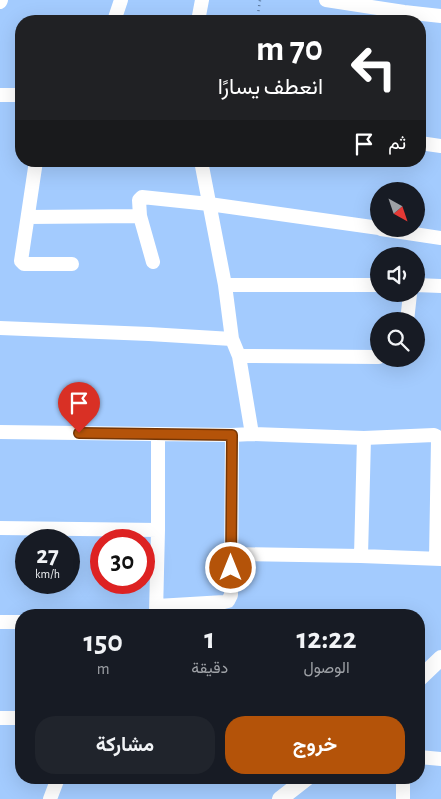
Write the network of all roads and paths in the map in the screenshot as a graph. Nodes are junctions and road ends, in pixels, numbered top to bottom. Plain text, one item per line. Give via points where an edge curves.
1 (122, 0) edge
2 (202, 0) edge
3 (260, 0) edge
4 (326, 0) edge
5 (406, 6) edge
6 (116, 15) edge
7 (199, 15) edge
8 (258, 15) edge
9 (441, 16) edge
10 (0, 95) edge
11 (15, 95) edge
12 (426, 144) edge
13 (441, 146) edge
14 (35, 167) edge
15 (202, 167) edge
16 (209, 204) junction
17 (140, 216) junction
18 (28, 217) junction
19 (370, 228) edge
20 (425, 236) edge
21 (441, 238) edge
22 (153, 262) dead end
23 (72, 264) dead end
24 (225, 284) junction
25 (370, 285) edge
26 (425, 285) edge
27 (441, 286) edge
28 (0, 328) edge
29 (232, 339) junction
30 (238, 356) junction
31 (370, 357) edge
32 (0, 432) edge
33 (158, 434) junction
34 (252, 434) junction
35 (232, 435) junction
36 (439, 436) edge
37 (364, 438) junction
38 (0, 528) edge
39 (158, 530) junction
40 (231, 554) junction
41 (362, 556) junction
42 (438, 559) edge
43 (156, 609) edge
44 (164, 609) edge
45 (0, 622) edge
46 (15, 622) edge
47 (441, 658) edge
48 (425, 673) edge
49 (0, 718) edge
50 (15, 718) edge
51 (425, 758) edge
52 (441, 759) edge
53 (56, 784) edge
54 (299, 784) edge
55 (403, 784) edge
56 (50, 799) edge
57 (280, 799) edge
58 (403, 799) edge

1 - 6 street
2 - 7 street
3 - 8 path
4 - 5 street
5 - 9 street
10 - 11 street
12 - 13 street
14 - 18 street
15 - 16 street
16 - 17 street via 142,197 139,200
16 - 19 street
16 - 24 street
17 - 18 street
17 - 22 street
18 - 23 street via 22,258 24,264
20 - 21 street
24 - 25 street
24 - 29 street
26 - 27 street
28 - 29 street
29 - 30 street
30 - 31 street
30 - 34 street
32 - 33 street
33 - 35 street
33 - 39 street
34 - 35 street
34 - 37 street
35 - 40 street
36 - 37 street
36 - 42 street
37 - 41 street
38 - 39 street
39 - 43 street
40 - 41 street
40 - 44 street via 231,595 228,601
41 - 42 street
45 - 46 street
47 - 48 street
49 - 50 street
51 - 52 street
53 - 56 street
54 - 57 street
55 - 58 street

